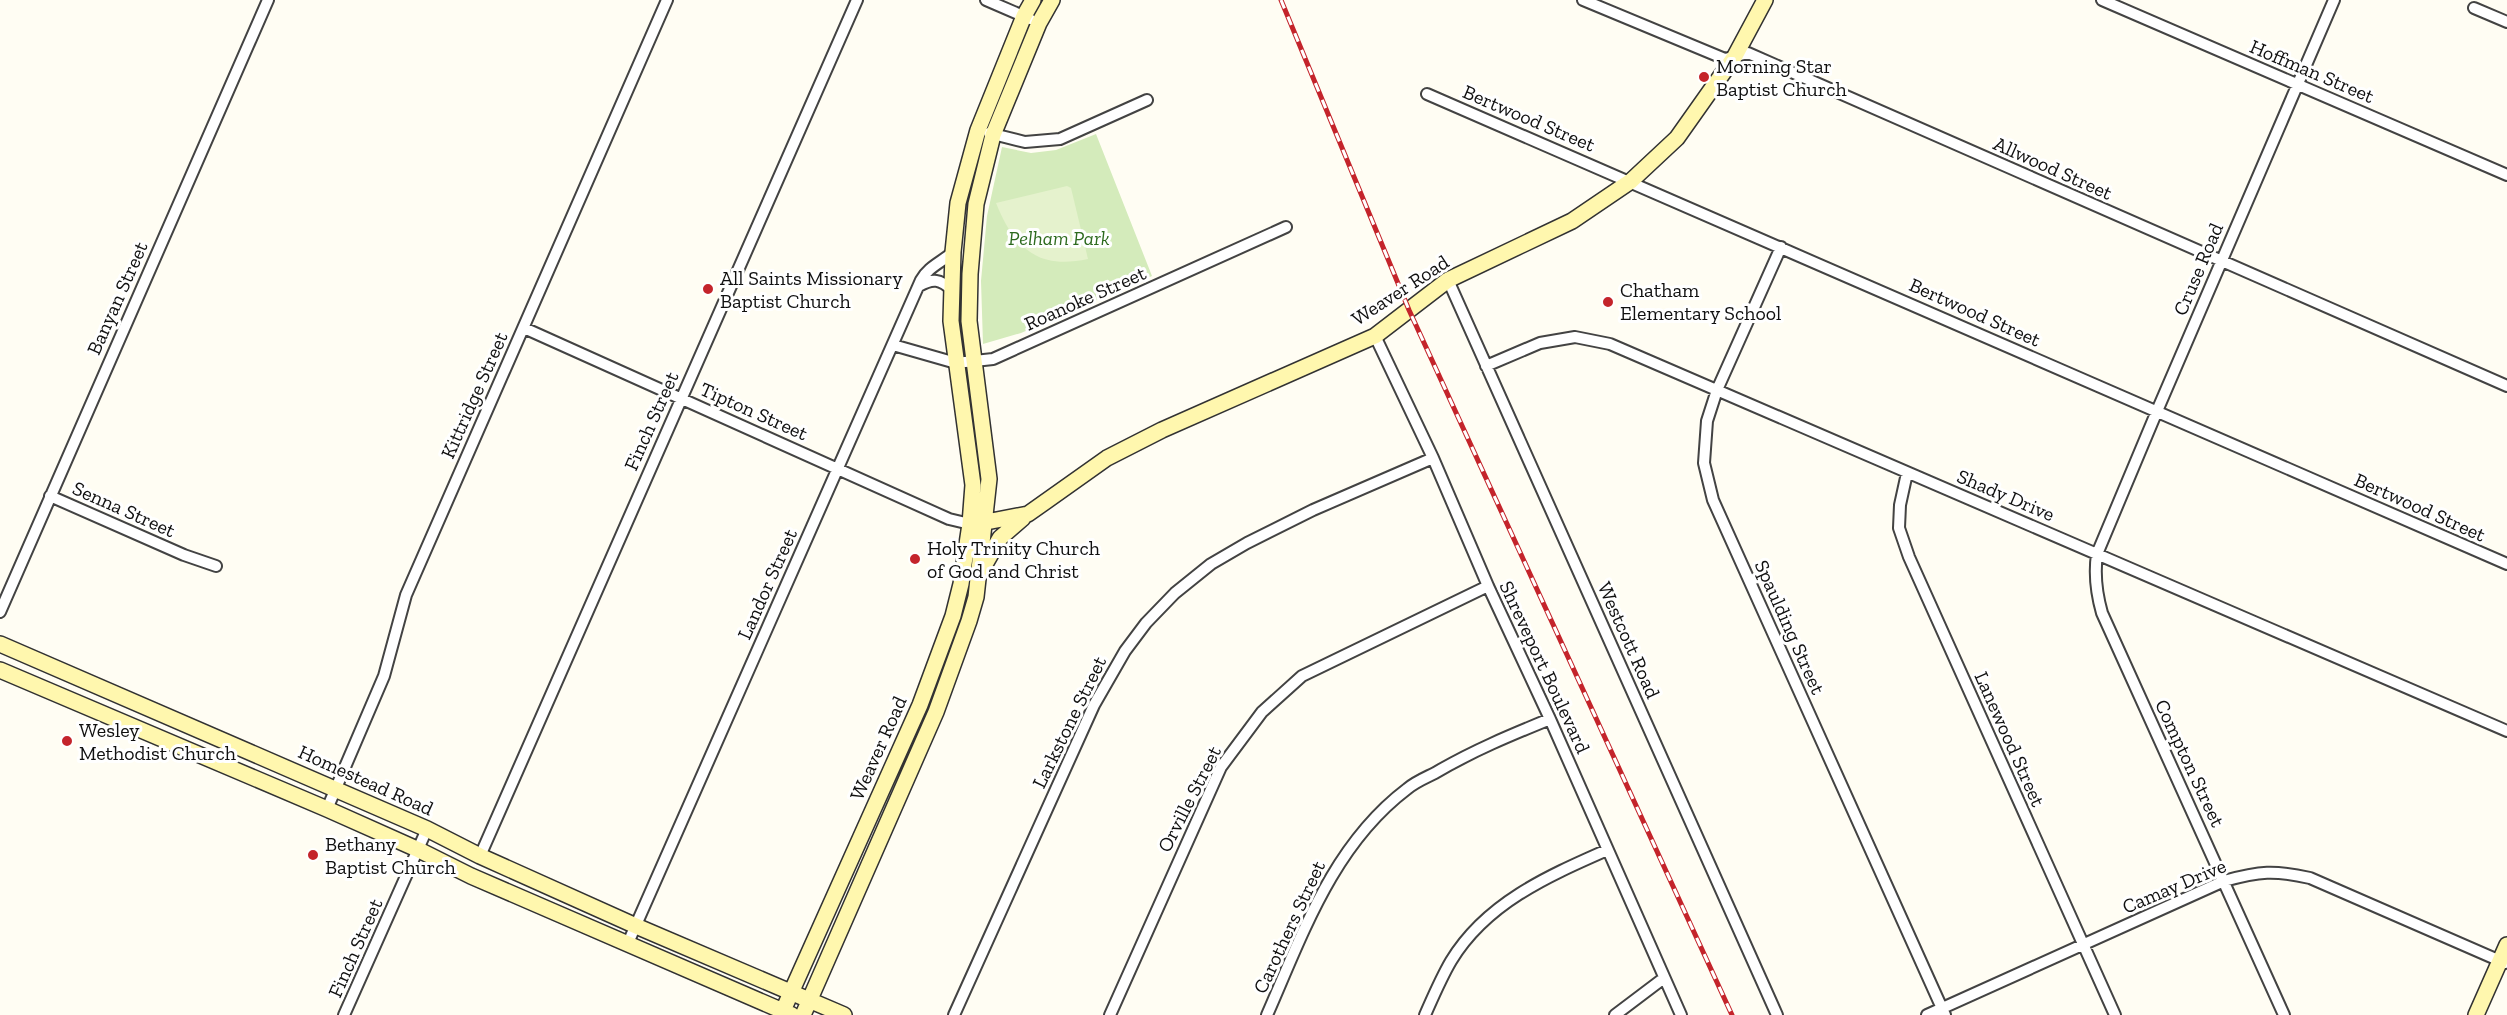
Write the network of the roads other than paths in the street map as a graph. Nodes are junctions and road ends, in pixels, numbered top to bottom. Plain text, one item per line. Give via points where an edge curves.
1 (268, 0) edge
2 (667, 0) edge
3 (857, 0) edge
4 (986, 0) edge
5 (1033, 0) edge
6 (1052, 0) edge
7 (1583, 0) edge
8 (1765, 0) edge
9 (2102, 0) edge
10 (2334, 0) edge
11 (2474, 8) dead end
12 (1024, 16) junction
13 (2507, 22) edge
14 (1039, 23) junction
15 (1735, 56) junction
16 (2297, 84) junction
17 (1427, 94) dead end
18 (1147, 99) dead end
19 (978, 130) junction
20 (993, 135) junction
21 (2507, 175) edge
22 (1631, 181) junction
23 (1286, 227) dead end
24 (1781, 247) junction
25 (953, 252) junction
26 (2221, 262) junction
27 (1448, 280) junction
28 (919, 286) junction
29 (952, 290) junction
30 (524, 328) junction
31 (1375, 336) junction
32 (892, 345) junction
33 (975, 362) junction
34 (956, 363) junction
35 (1486, 366) junction
36 (2507, 386) edge
37 (1717, 390) junction
38 (681, 398) junction
39 (2157, 411) junction
40 (1433, 458) junction
41 (838, 468) junction
42 (1907, 473) junction
43 (50, 496) junction
44 (1028, 514) junction
45 (978, 524) junction
46 (2097, 554) junction
47 (2507, 564) edge
48 (216, 566) dead end
49 (979, 575) junction
50 (1488, 586) junction
51 (0, 612) edge
52 (0, 644) edge
53 (0, 670) edge
54 (135, 703) junction
55 (1550, 719) junction
56 (125, 723) junction
57 (2507, 731) edge
58 (903, 744) junction
59 (918, 752) junction
60 (252, 753) junction
61 (243, 773) junction
62 (336, 789) junction
63 (327, 809) junction
64 (427, 829) junction
65 (419, 850) junction
66 (1607, 850) junction
67 (480, 856) junction
68 (2224, 881) junction
69 (636, 926) junction
70 (628, 943) junction
71 (2083, 945) junction
72 (2507, 945) edge
73 (2504, 962) edge
74 (1664, 978) junction
75 (792, 993) junction
76 (810, 1000) junction
77 (1943, 1012) edge
78 (786, 1014) edge
79 (344, 1015) edge
80 (803, 1015) edge
81 (844, 1015) edge
82 (954, 1015) edge
83 (1110, 1015) edge
84 (1267, 1015) edge
85 (1425, 1015) edge
86 (1615, 1015) edge
87 (1681, 1015) edge
88 (1777, 1015) edge
89 (1927, 1015) edge
90 (2115, 1015) edge
91 (2283, 1015) edge
92 (2476, 1015) edge

1 - 43 street, Banyan Street
2 - 30 street, Kittridge Street
3 - 38 street, Finch Street
4 - 12 street
5 - 12 main road
6 - 14 main road
7 - 15 street, Allwood Street via 1725,59
8 - 15 main road, Weaver Road
9 - 16 street, Hoffman Street
10 - 16 street, Cruse Road
11 - 13 street
12 - 14 street
12 - 19 main road
14 - 20 main road
15 - 22 main road, Weaver Road via 1677,138
15 - 26 street, Allwood Street via 1748,53
16 - 21 street, Hoffman Street
16 - 26 street, Cruse Road
17 - 22 street, Bertwood Street
18 - 20 street via 1060,139 1025,142
19 - 20 street
19 - 25 main road via 958,203
20 - 33 main road via 976,204 970,274 969,321
22 - 24 street, Bertwood Street
22 - 27 main road, Weaver Road via 1572,221
23 - 33 street, Roanoke Street via 993,359
24 - 37 street, Spaulding Street
24 - 39 street, Bertwood Street
25 - 28 street, Landor Street via 926,271
25 - 29 main road
26 - 36 street, Allwood Street
26 - 39 street, Cruse Road
27 - 31 main road, Weaver Road
27 - 35 street, Westcott Road
28 - 29 street via 938,280
28 - 32 street, Landor Street
29 - 34 main road
30 - 38 street, Tipton Street
30 - 62 street, Kittridge Street via 406,596 384,676
31 - 40 street, Shreveport Boulevard
31 - 44 main road, Weaver Road via 1107,458
32 - 34 street, Roanoke Street
32 - 41 street, Landor Street
33 - 34 street, Roanoke Street
33 - 45 main road via 989,479
34 - 45 main road
35 - 37 street, Shady Drive via 1540,343 1575,337 1610,344
35 - 88 street, Westcott Road
37 - 42 street, Shady Drive
37 - 77 street, Spaulding Street via 1707,421 1704,463 1713,500
38 - 41 street, Tipton Street
38 - 67 street, Finch Street
39 - 46 street, Cruse Road
39 - 47 street, Bertwood Street
40 - 50 street, Shreveport Boulevard
40 - 82 street, Larkstone Street via 1247,543 1211,564 1146,623 1094,705
41 - 45 street, Tipton Street via 949,519
41 - 69 street, Landor Street
42 - 46 street, Shady Drive
42 - 71 street, Lanewood Street via 1899,528 1909,557
43 - 48 street, Senna Street
43 - 51 street, Banyan Street
44 - 45 main road, Weaver Road
44 - 49 main road via 1000,538
45 - 49 main road, Weaver Road
45 - 58 main road, Weaver Road via 953,616
46 - 57 street, Shady Drive
46 - 68 street, Compton Street via 2094,573 2102,613
49 - 59 main road, Weaver Road via 969,621
50 - 55 street, Shreveport Boulevard
50 - 83 street, Orville Street via 1302,675 1262,712 1221,767
52 - 54 main road, Homestead Road
53 - 56 main road
54 - 56 main road
54 - 60 main road, Homestead Road
55 - 66 street, Shreveport Boulevard
55 - 84 street, Carothers Street via 1468,754 1408,788 1364,828 1319,896
56 - 61 main road
58 - 59 main road
58 - 75 main road, Weaver Road
59 - 76 main road, Weaver Road
60 - 61 main road
60 - 62 main road, Homestead Road
61 - 63 main road
62 - 63 street, Kittridge Street
62 - 64 main road, Homestead Road
63 - 65 main road
64 - 65 street, Finch Street
64 - 67 main road, Homestead Road
65 - 70 main road
65 - 79 street, Finch Street
66 - 74 street, Shreveport Boulevard
66 - 85 street via 1547,876 1501,904 1451,960
67 - 69 main road, Homestead Road
68 - 71 street, Camay Drive
68 - 73 street, Camay Drive via 2279,871 2310,878
68 - 91 street, Compton Street
69 - 70 street, Landor Street
69 - 75 main road, Homestead Road
70 - 78 main road
71 - 77 street, Camay Drive
71 - 90 street, Lanewood Street
72 - 73 main road
73 - 92 main road
74 - 86 street
74 - 87 street, Shreveport Boulevard
75 - 76 main road, Homestead Road
75 - 78 main road, Weaver Road
76 - 80 main road, Weaver Road
76 - 81 main road, Homestead Road
77 - 89 street, Camay Drive

